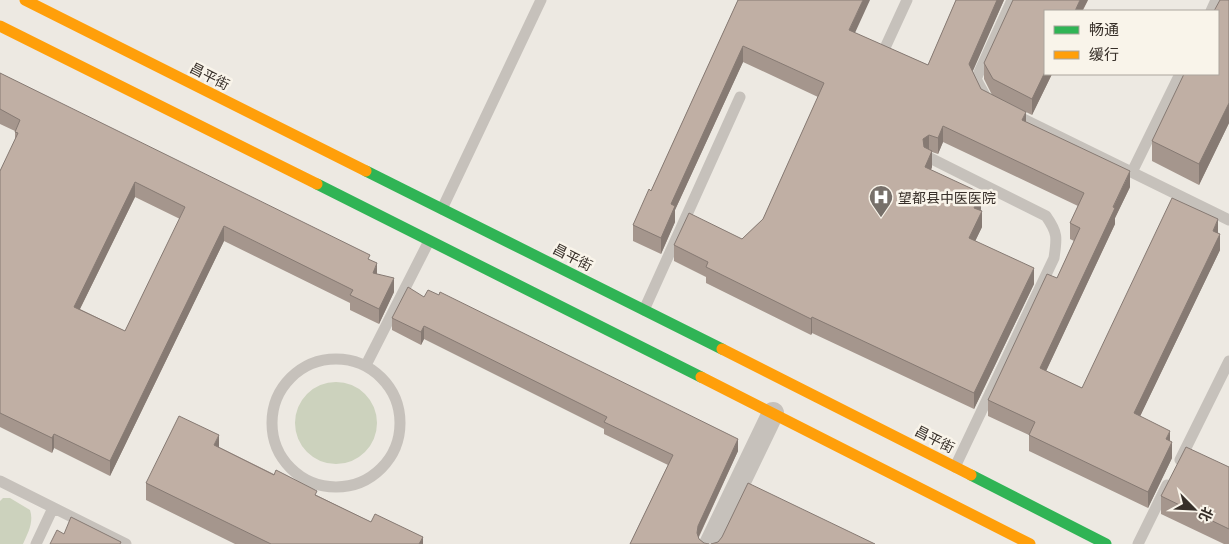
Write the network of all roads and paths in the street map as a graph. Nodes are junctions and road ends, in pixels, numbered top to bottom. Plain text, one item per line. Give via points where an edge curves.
1 (25, 0) edge
2 (541, 0) edge
3 (907, 0) edge
4 (1012, 0) edge
5 (0, 26) edge
6 (884, 50) edge
7 (1180, 75) edge
8 (740, 97) dead end
9 (930, 158) edge
10 (1132, 172) junction
11 (442, 209) junction
12 (1229, 220) edge
13 (429, 241) junction
14 (644, 310) junction
15 (1229, 361) edge
16 (366, 365) junction
17 (773, 412) junction
18 (956, 467) junction
19 (0, 481) edge
20 (53, 508) junction
21 (36, 544) edge
22 (126, 544) edge
23 (710, 544) edge
24 (1030, 544) edge
25 (1106, 544) edge
26 (1138, 544) edge

1 - 11 street, 昌平街
2 - 11 lane
3 - 6 lane
4 - 10 lane via 976,79 987,101
5 - 13 street
7 - 10 lane
8 - 14 lane
9 - 18 lane via 1046,216 1055,228 1057,240 1054,258
10 - 12 lane
11 - 14 street, 昌平街
13 - 16 lane
13 - 17 street
14 - 18 street, 昌平街
15 - 26 lane
16 - 16 lane via 390,387 397,401 400,433 395,448 387,462 360,483 343,487 309,482 283,460 276,445 272,420 278,394 300,369 316,362 333,358
17 - 23 street
17 - 24 street
18 - 25 street, 昌平街
19 - 20 lane
20 - 21 lane
20 - 22 lane

